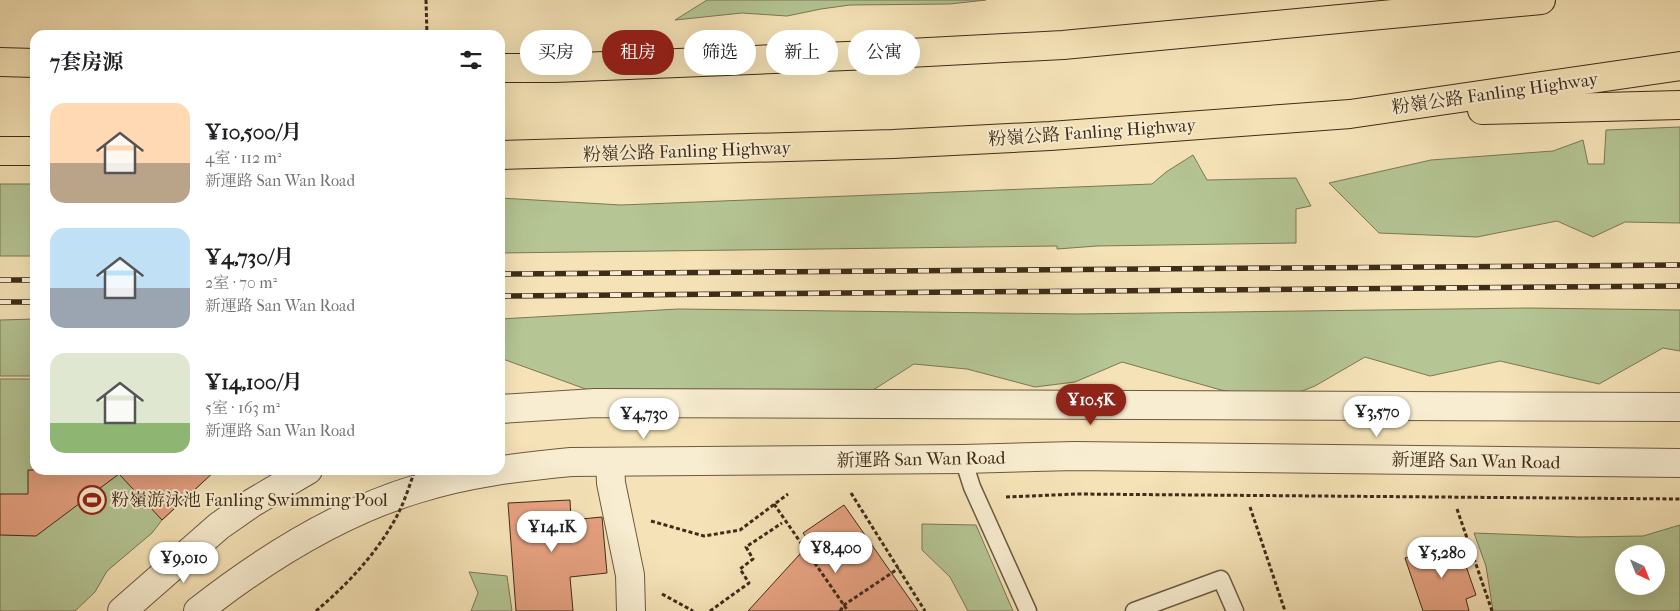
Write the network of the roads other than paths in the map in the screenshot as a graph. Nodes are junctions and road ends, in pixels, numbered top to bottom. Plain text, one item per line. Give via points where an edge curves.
1 (1398, 0) edge
2 (1541, 0) edge
3 (1314, 22) junction
4 (0, 62) edge
5 (30, 63) edge
6 (1680, 66) edge
7 (505, 68) edge
8 (1680, 105) edge
9 (1350, 114) junction
10 (0, 151) edge
11 (30, 152) edge
12 (505, 155) edge
13 (1680, 407) edge
14 (505, 409) edge
15 (963, 459) junction
16 (610, 462) junction
17 (1680, 463) edge
18 (505, 470) edge
19 (300, 475) edge
20 (472, 475) edge
21 (122, 611) edge
22 (198, 611) edge
23 (631, 611) edge
24 (1028, 611) edge
25 (1134, 611) edge
26 (1235, 611) edge

1 - 3 highway
2 - 3 highway
3 - 7 highway via 1034,47
4 - 5 highway
6 - 9 highway, 粉嶺公路 Fanling Highway
8 - 9 highway
9 - 12 highway, 粉嶺公路 Fanling Highway via 913,143
10 - 11 highway
13 - 14 street via 595,403
15 - 16 street, 新運路 San Wan Road
15 - 17 street, 新運路 San Wan Road via 1074,456
15 - 24 lane via 972,487
16 - 18 street, 新運路 San Wan Road via 571,462
16 - 23 street via 611,483 630,575
19 - 21 street via 219,526
20 - 22 street, 新運路 San Wan Road via 376,503 250,572
25 - 26 lane via 1221,580

